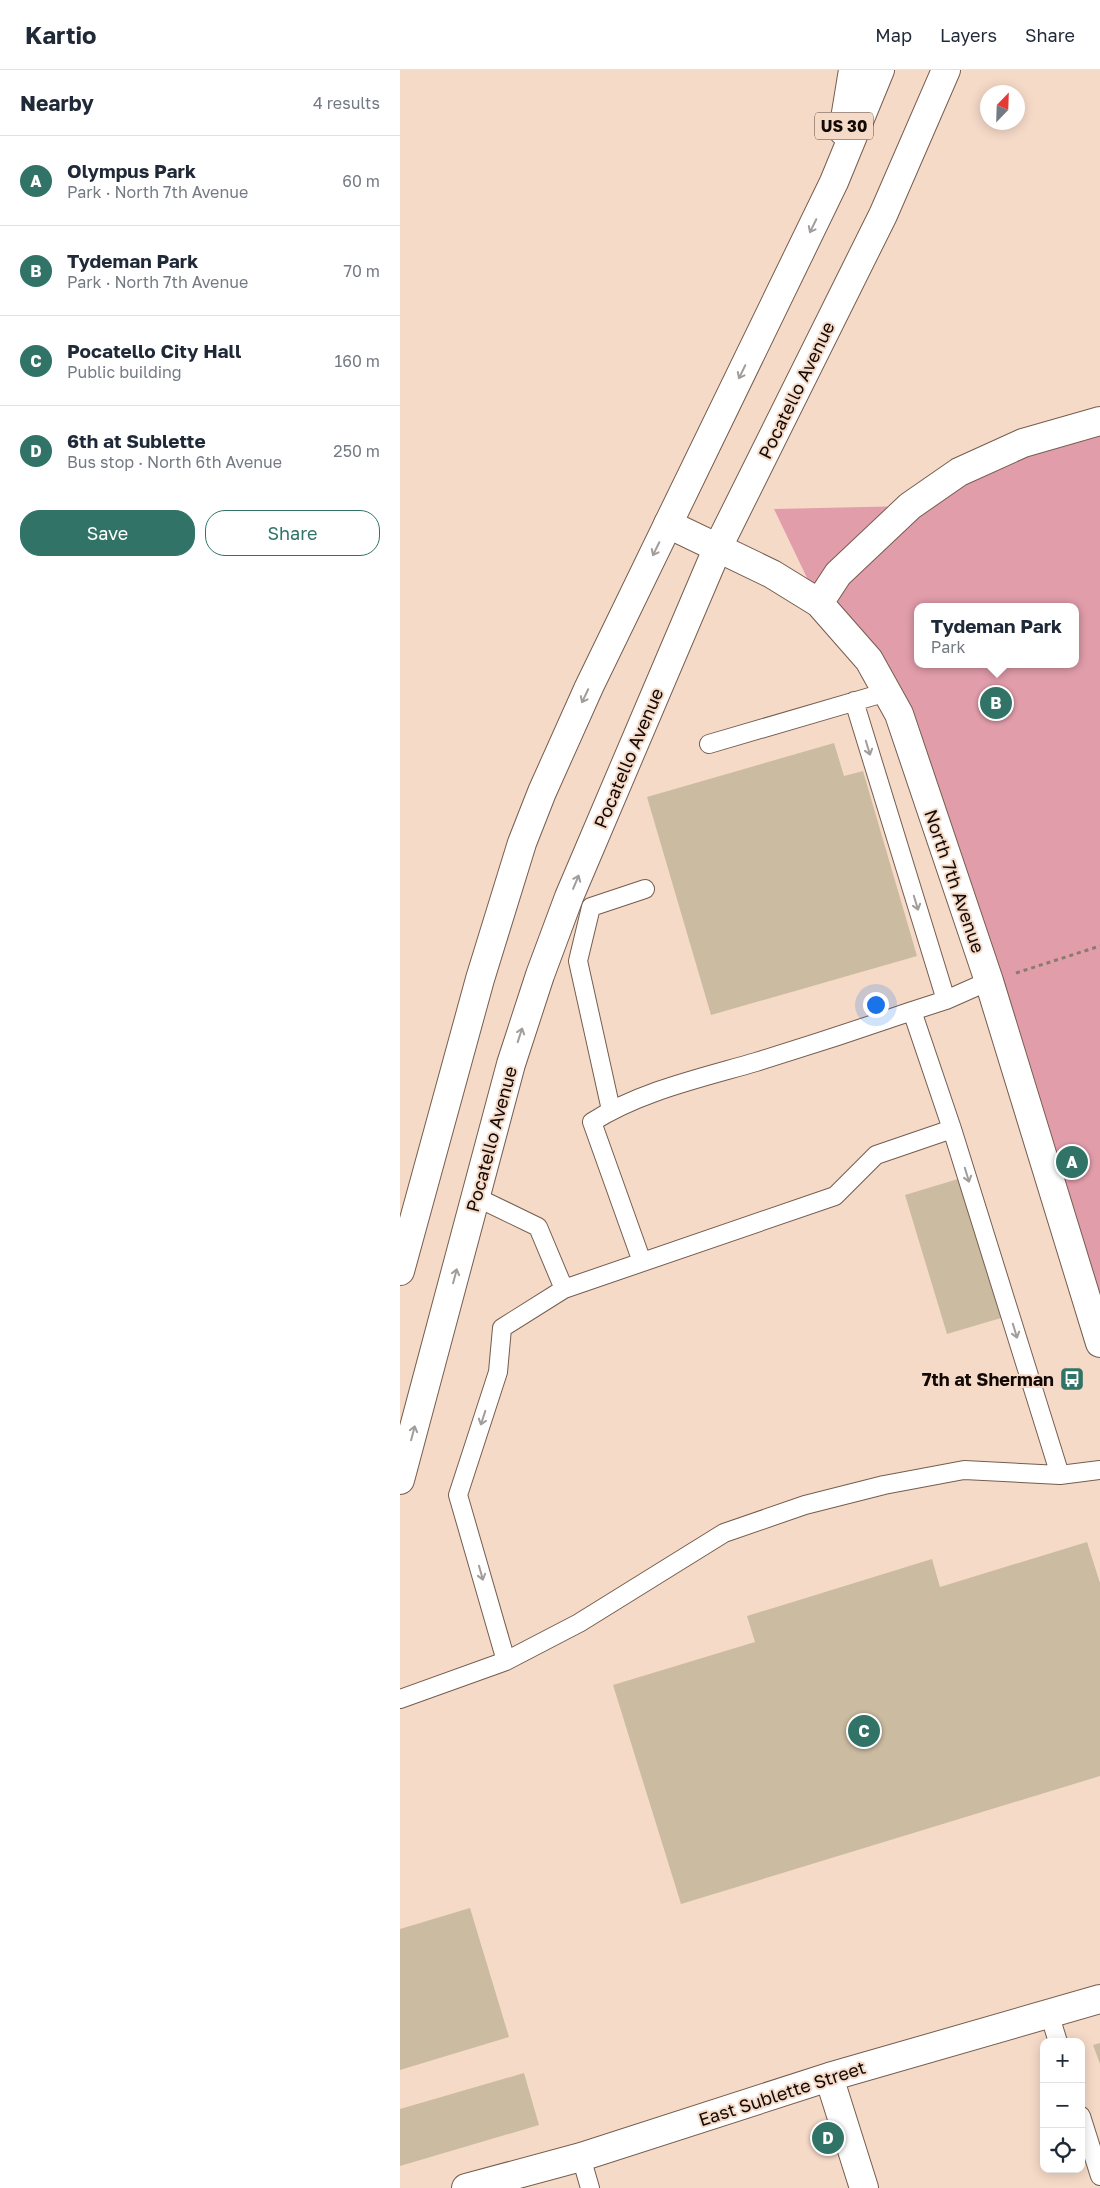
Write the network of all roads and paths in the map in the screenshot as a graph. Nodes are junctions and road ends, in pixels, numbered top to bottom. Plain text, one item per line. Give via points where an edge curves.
1 (853, 70) edge
2 (880, 70) edge
3 (946, 70) edge
4 (834, 182) junction
5 (1100, 421) edge
6 (668, 524) junction
7 (718, 548) junction
8 (818, 603) junction
9 (887, 692) junction
10 (854, 701) junction
11 (709, 744) dead end
12 (645, 889) dead end
13 (1100, 946) edge
14 (989, 981) junction
15 (946, 1000) junction
16 (912, 1011) junction
17 (611, 1110) junction
18 (952, 1129) junction
19 (476, 1197) junction
20 (642, 1262) junction
21 (400, 1272) edge
22 (564, 1289) junction
23 (1100, 1343) edge
24 (1100, 1470) edge
25 (1060, 1475) junction
26 (400, 1480) edge
27 (506, 1661) junction
28 (400, 1700) edge
29 (1100, 1999) edge
30 (1049, 2013) junction
31 (1057, 2038) edge
32 (829, 2076) junction
33 (1085, 2128) edge
34 (581, 2157) junction
35 (1100, 2176) edge
36 (466, 2188) edge
37 (590, 2188) edge
38 (864, 2188) edge

1 - 4 main road, US 30
2 - 4 main road
3 - 7 main road, Pocatello Avenue via 883,215
4 -> 6 main road
5 - 8 main road via 1023,443 959,472 910,506 838,574
6 - 7 main road, North 7th Avenue
6 -> 21 main road via 564,740 522,843 480,979
7 - 8 main road, North 7th Avenue via 772,574
19 -> 7 main road, Pocatello Avenue via 511,1064 569,897
8 - 9 main road, North 7th Avenue via 869,660
9 - 10 lane
9 - 14 main road, North 7th Avenue via 899,714
10 - 11 lane
10 -> 15 lane
12 - 17 lane via 591,908 578,961
13 - 14 path
14 - 15 lane
14 - 23 main road, North 7th Avenue
15 - 16 lane
16 - 17 lane via 828,1040 679,1084
16 - 18 lane
17 - 20 lane via 592,1122
18 - 20 lane via 876,1155 835,1196
18 -> 25 lane
19 - 22 lane via 538,1227
26 -> 19 main road, Pocatello Avenue
20 - 22 lane
22 -> 27 lane via 502,1328 498,1372 458,1495
24 - 25 lane
25 - 27 lane via 964,1470 884,1485 805,1505 724,1533 579,1623
27 - 28 lane
29 - 30 main road, East Sublette Street
30 - 31 lane
30 - 32 main road, East Sublette Street
32 - 34 main road, East Sublette Street
32 - 38 main road
33 - 35 lane
34 - 36 main road, East Sublette Street
34 - 37 lane

